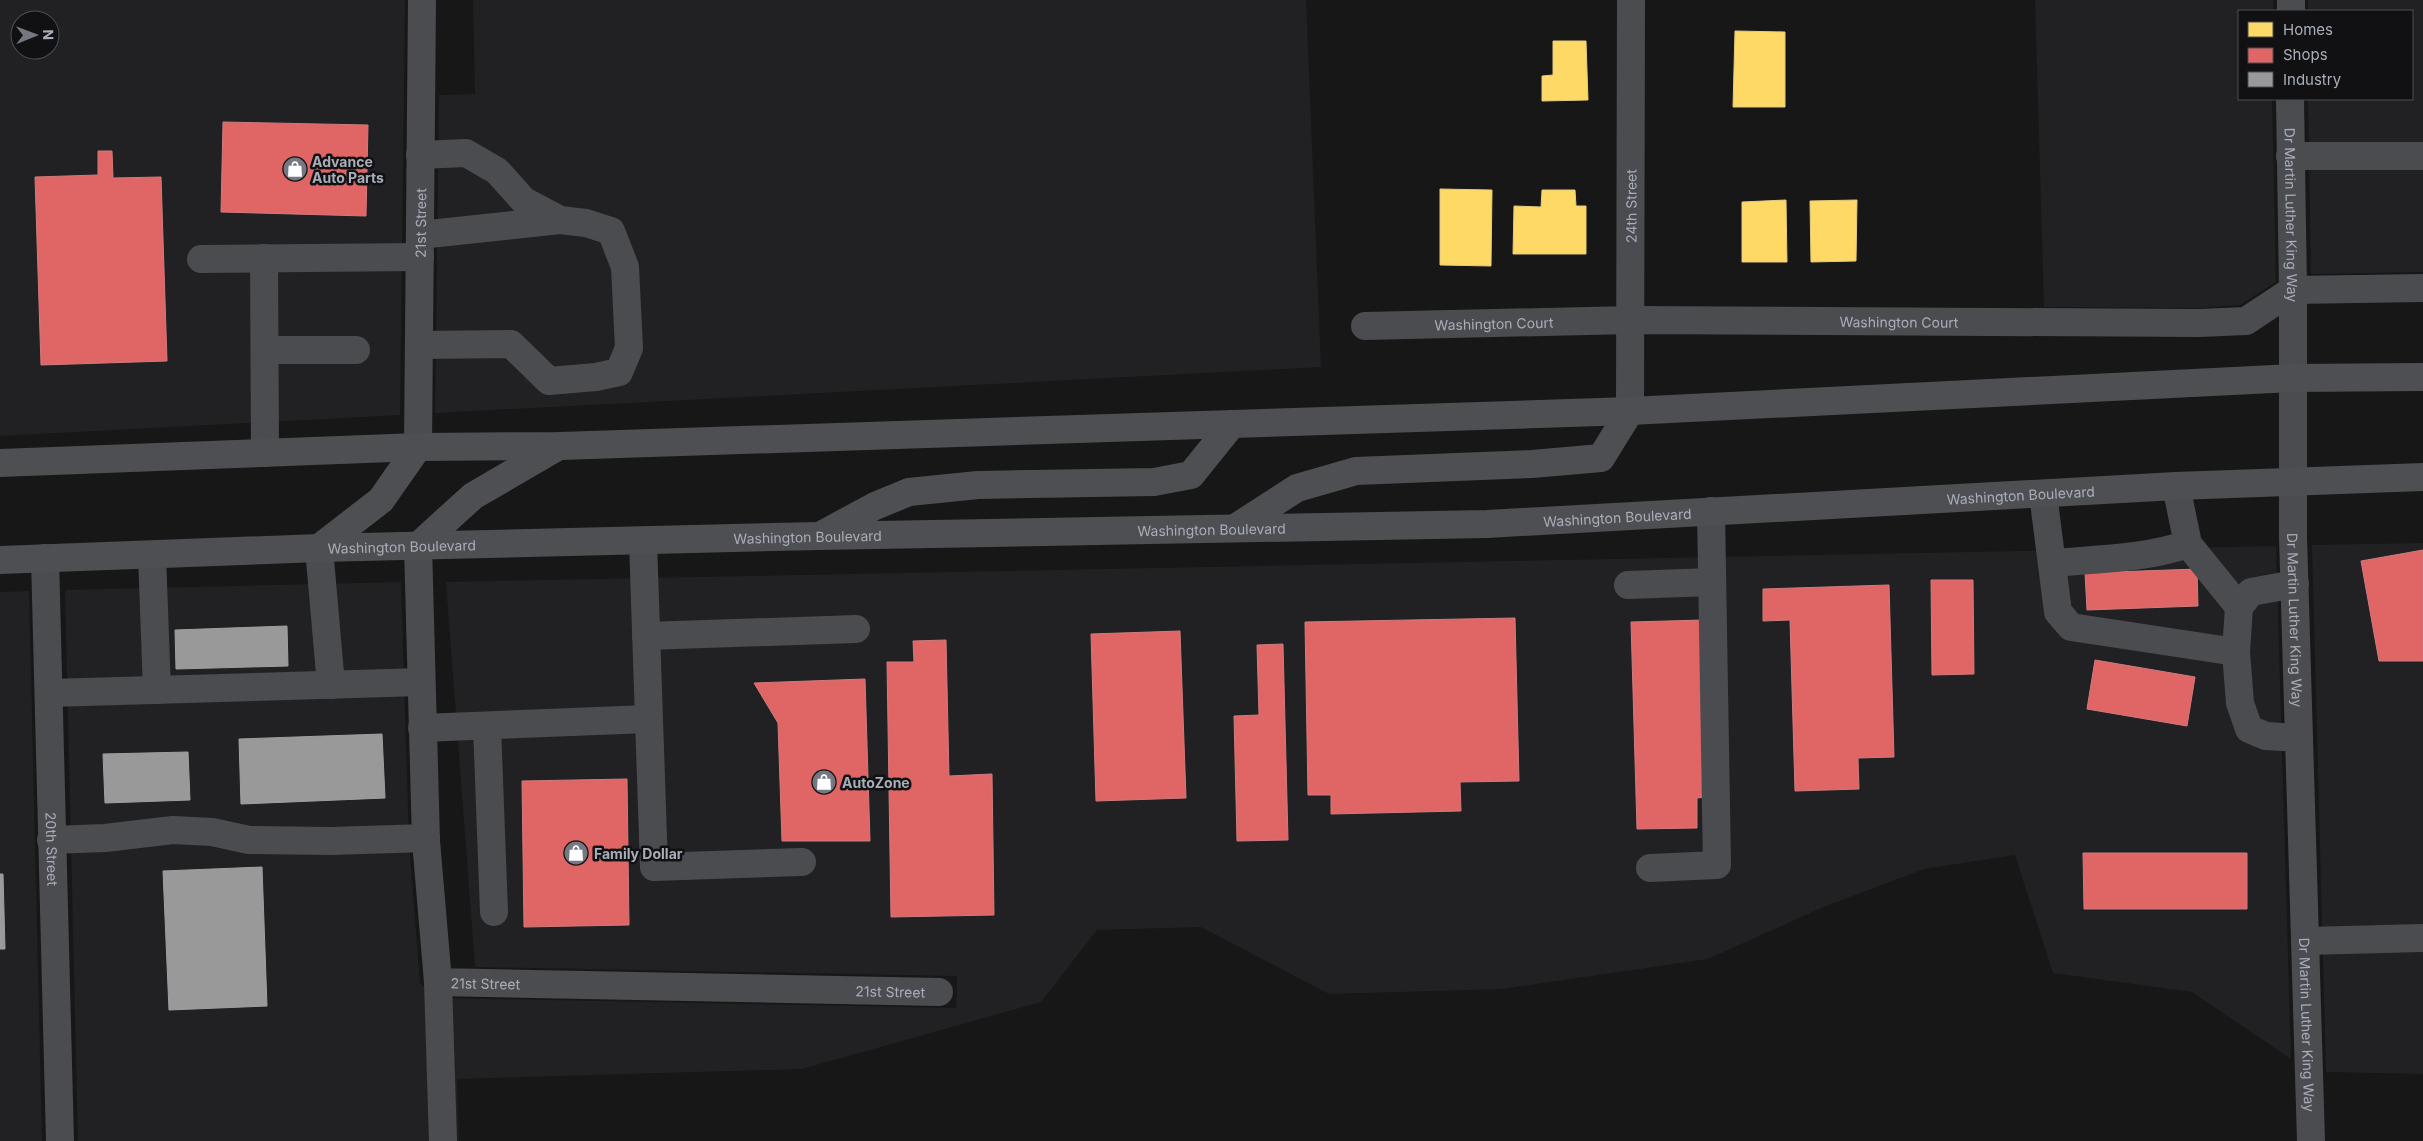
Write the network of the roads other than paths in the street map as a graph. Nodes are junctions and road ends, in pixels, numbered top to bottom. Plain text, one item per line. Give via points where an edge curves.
1 (422, 0) edge
2 (1631, 0) edge
3 (2290, 100) edge
4 (420, 155) junction
5 (2290, 156) junction
6 (2423, 156) edge
7 (560, 220) junction
8 (420, 246) junction
9 (264, 258) junction
10 (201, 259) dead end
11 (2423, 288) edge
12 (2294, 290) junction
13 (1630, 320) junction
14 (1365, 326) dead end
15 (419, 345) junction
16 (265, 350) junction
17 (356, 350) dead end
18 (2423, 377) edge
19 (2292, 378) junction
20 (1630, 411) junction
21 (1232, 424) junction
22 (560, 446) junction
23 (418, 447) junction
24 (265, 453) junction
25 (0, 463) edge
26 (2423, 477) edge
27 (2292, 480) junction
28 (2176, 486) junction
29 (2043, 494) junction
30 (1711, 511) junction
31 (1234, 528) junction
32 (819, 536) junction
33 (643, 541) junction
34 (2188, 544) junction
35 (418, 546) junction
36 (319, 548) junction
37 (152, 555) junction
38 (45, 558) junction
39 (0, 560) edge
40 (2052, 562) junction
41 (1712, 582) junction
42 (2294, 584) junction
43 (1628, 585) dead end
44 (2239, 608) junction
45 (856, 629) dead end
46 (646, 636) junction
47 (2236, 652) junction
48 (421, 682) junction
49 (331, 684) junction
50 (157, 690) junction
51 (50, 694) junction
52 (648, 719) junction
53 (487, 726) junction
54 (422, 728) junction
55 (2299, 738) junction
56 (426, 838) junction
57 (51, 840) junction
58 (802, 862) dead end
59 (1650, 868) dead end
60 (494, 912) dead end
61 (2423, 938) edge
62 (2305, 941) junction
63 (438, 982) junction
64 (939, 992) dead end
65 (60, 1141) edge
66 (443, 1141) edge
67 (2311, 1141) edge

1 - 4 street, 21st Street
2 - 13 street, 24th Street
3 - 5 street, Dr Martin Luther King Way
4 - 7 street via 466,153 497,171 524,201
4 - 8 street, 21st Street
5 - 6 street
5 - 12 street, Dr Martin Luther King Way
7 - 8 street
7 - 15 street via 612,231 625,266 629,348 619,372 596,378 549,380 511,344
8 - 9 street
8 - 15 street, 21st Street
9 - 10 street
9 - 16 street
11 - 12 street
12 - 13 street, Washington Court via 2246,321
12 - 19 street, Dr Martin Luther King Way
13 - 14 street, Washington Court
13 - 20 street, 24th Street
15 - 23 street, 21st Street
16 - 17 street
16 - 24 street
18 - 19 main road
19 - 20 main road
19 - 27 street, Dr Martin Luther King Way
20 - 21 main road
20 - 31 main road via 1601,458 1356,471 1297,488
21 - 22 main road
21 - 32 main road via 1191,475 1154,482 978,485 909,492
22 - 23 main road
22 - 35 main road via 473,496
23 - 24 main road
23 - 36 main road via 381,500
24 - 25 main road
26 - 27 main road, Washington Boulevard
27 - 28 main road, Washington Boulevard
27 - 42 street, Dr Martin Luther King Way
28 - 29 main road, Washington Boulevard
28 - 34 street
29 - 30 main road, Washington Boulevard
29 - 40 street
30 - 31 main road, Washington Boulevard via 1487,524
30 - 41 street
31 - 32 main road, Washington Boulevard
32 - 33 main road, Washington Boulevard
33 - 35 main road, Washington Boulevard
33 - 46 street
34 - 40 street via 2126,558
34 - 44 street
35 - 36 main road, Washington Boulevard
35 - 48 street, 21st Street
36 - 37 main road, Washington Boulevard
36 - 49 street
37 - 38 main road, Washington Boulevard
37 - 50 street
38 - 39 main road, Washington Boulevard
38 - 51 street, 20th Street
40 - 47 street via 2058,612 2071,627
41 - 43 street
41 - 59 street via 1717,865
42 - 44 street via 2251,592
42 - 55 street, Dr Martin Luther King Way
44 - 47 street
45 - 46 street
46 - 52 street
47 - 55 street via 2240,703 2249,728 2266,736
48 - 49 street
48 - 54 street, 21st Street
49 - 50 street
50 - 51 street
51 - 57 street, 20th Street
52 - 53 street
52 - 58 street via 654,867
53 - 54 street
53 - 60 street
54 - 56 street, 21st Street
55 - 62 street, Dr Martin Luther King Way
56 - 57 street via 249,840 212,832 173,830
56 - 63 street, 21st Street
57 - 65 street, 20th Street
61 - 62 street
62 - 67 street, Dr Martin Luther King Way
63 - 64 street, 21st Street
63 - 66 street

